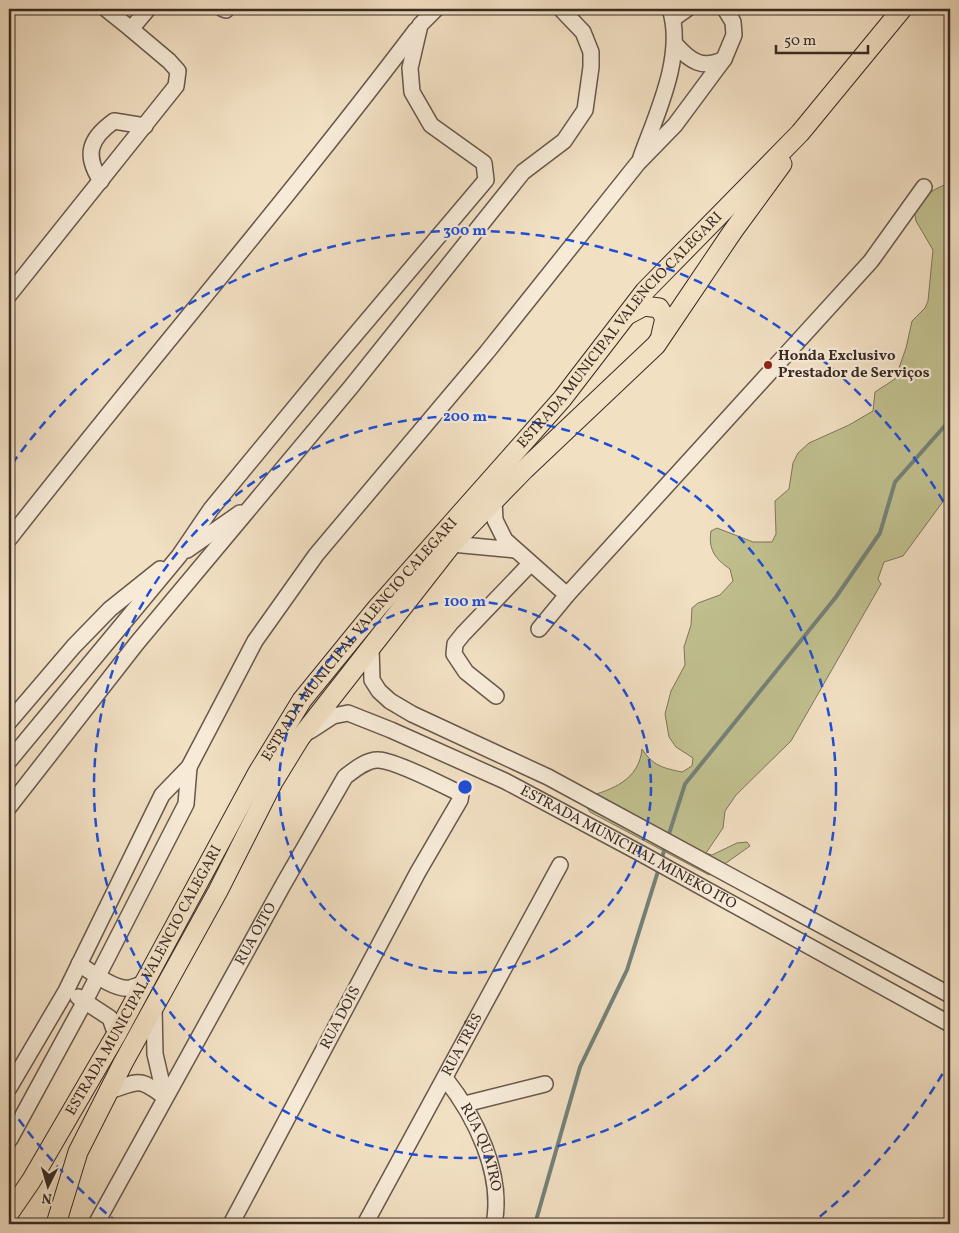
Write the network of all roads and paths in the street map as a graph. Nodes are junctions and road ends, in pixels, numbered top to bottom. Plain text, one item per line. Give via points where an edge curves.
1 (106, 9) edge
2 (148, 9) edge
3 (436, 9) edge
4 (562, 9) edge
5 (687, 9) edge
6 (724, 9) edge
7 (902, 9) edge
8 (671, 14) edge
9 (420, 25) junction
10 (131, 29) junction
11 (676, 45) junction
12 (724, 59) junction
13 (145, 126) junction
14 (800, 133) junction
15 (638, 163) junction
16 (101, 181) junction
17 (924, 187) dead end
18 (9, 295) edge
19 (623, 318) junction
20 (656, 345) junction
21 (494, 500) junction
22 (258, 501) junction
23 (9, 539) edge
24 (452, 544) junction
25 (515, 550) junction
26 (179, 556) junction
27 (530, 564) junction
28 (567, 595) junction
29 (118, 629) junction
30 (539, 629) dead end
31 (137, 643) junction
32 (371, 648) junction
33 (496, 696) dead end
34 (9, 722) edge
35 (300, 738) junction
36 (9, 761) edge
37 (189, 767) junction
38 (9, 807) edge
39 (453, 815) joint
40 (145, 828) junction
41 (168, 840) junction
42 (560, 865) dead end
43 (79, 964) junction
44 (98, 977) junction
45 (146, 982) junction
46 (66, 991) junction
47 (950, 996) edge
48 (86, 1002) junction
49 (154, 1007) junction
50 (950, 1024) edge
51 (116, 1035) junction
52 (445, 1078) junction
53 (545, 1084) dead end
54 (9, 1088) edge
55 (109, 1091) junction
56 (165, 1097) junction
57 (465, 1104) junction
58 (10, 1139) edge
59 (9, 1213) edge
60 (56, 1224) edge
61 (96, 1224) edge
62 (231, 1224) edge
63 (365, 1224) edge
64 (494, 1224) edge

1 - 10 street
2 - 10 street
3 - 9 street
4 - 22 street via 583,32 591,52 585,110 564,141 523,172
5 - 8 street
6 - 12 street via 733,22 734,34
7 - 14 main road, ESTRADA MUNICIPAL VALENCIO CALEGARI
8 - 11 street
9 - 23 street via 336,136
9 - 26 street via 410,68 412,92 431,125 484,163 486,180 223,495
10 - 13 street via 170,61 178,72 176,86
11 - 12 street via 687,58 703,64 713,65
11 - 15 street via 659,108
12 - 15 street via 675,125
13 - 16 street
13 - 16 street via 114,121 93,141 91,166
14 - 19 main road, ESTRADA MUNICIPAL VALENCIO CALEGARI via 657,277
14 - 20 main road, ESTRADA MUNICIPAL VALENCIO CALEGARI
15 - 37 street via 487,352 316,555 255,641
16 - 18 street
17 - 28 street via 871,261
19 - 20 main road via 644,306 662,310 664,328
19 - 45 main road, ESTRADA MUNICIPAL VALENCIO CALEGARI via 562,399 377,608 302,700 248,790
20 - 21 main road, ESTRADA MUNICIPAL VALENCIO CALEGARI
21 - 24 main road, ESTRADA MUNICIPAL VALENCIO CALEGARI
21 - 25 street via 495,520 505,540
22 - 26 street
22 - 31 street
24 - 25 street
24 - 32 main road, ESTRADA MUNICIPAL VALENCIO CALEGARI
25 - 27 street
26 - 29 street
26 - 34 street via 110,609
27 - 28 street
27 - 33 street via 455,644 454,654 466,672
28 - 30 street
29 - 31 street
29 - 36 street
31 - 38 street
32 - 35 main road, ESTRADA MUNICIPAL VALENCIO CALEGARI
32 - 47 street, ESTRADA MUNICIPAL MINEKO ITO via 372,680 378,691 390,701 548,777
35 - 49 main road, ESTRADA MUNICIPAL VALENCIO CALEGARI via 273,782
35 - 50 street, ESTRADA MUNICIPAL MINEKO ITO via 333,716 348,714 505,781
37 - 40 street via 162,794
37 - 41 street via 186,804
39 - 56 street, RUA OITO via 461,794 378,759 360,765 345,777
39 - 62 street, RUA DOIS via 418,872
40 - 41 street
40 - 43 street
41 - 44 street
42 - 52 street, RUA TRÊS
43 - 44 street
43 - 46 street
44 - 45 street via 122,988
44 - 48 street
45 - 51 main road, ESTRADA MUNICIPAL VALENCIO CALEGARI
46 - 48 street
46 - 54 street
48 - 51 street via 110,1018
48 - 58 street
49 - 55 main road, ESTRADA MUNICIPAL VALENCIO CALEGARI
49 - 56 street via 155,1054
51 - 59 main road, ESTRADA MUNICIPAL VALENCIO CALEGARI
52 - 57 street, RUA QUATRO
52 - 63 street, RUA TRÊS
53 - 57 street
55 - 56 street via 146,1082
55 - 60 main road, ESTRADA MUNICIPAL VALENCIO CALEGARI via 78,1152
56 - 61 street, RUA OITO
57 - 64 street, RUA QUATRO via 493,1176 497,1208

